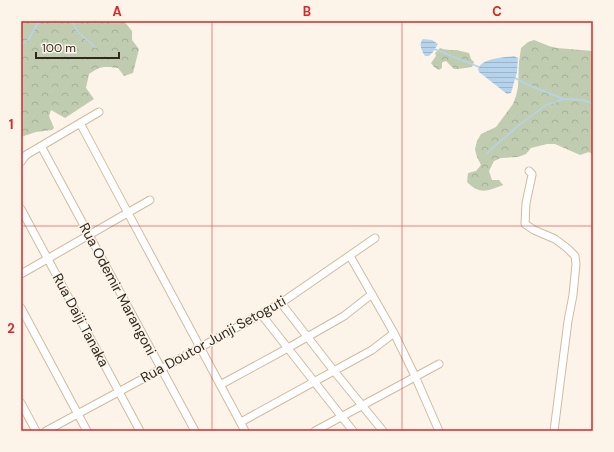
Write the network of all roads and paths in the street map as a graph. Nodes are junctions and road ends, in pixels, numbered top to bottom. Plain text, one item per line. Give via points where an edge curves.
1 (99, 112) dead end
2 (80, 123) junction
3 (41, 146) junction
4 (21, 162) edge
5 (529, 171) dead end
6 (150, 200) dead end
7 (21, 209) edge
8 (128, 213) junction
9 (89, 235) junction
10 (375, 238) dead end
11 (350, 256) junction
12 (48, 259) junction
13 (21, 274) edge
14 (372, 294) junction
15 (281, 303) junction
16 (21, 308) edge
17 (260, 314) junction
18 (394, 333) junction
19 (308, 337) junction
20 (200, 348) junction
21 (288, 348) junction
22 (439, 364) dead end
23 (161, 369) junction
24 (334, 371) junction
25 (415, 376) junction
26 (314, 382) junction
27 (220, 385) junction
28 (119, 392) junction
29 (21, 403) edge
30 (362, 406) junction
31 (78, 414) junction
32 (342, 416) junction
33 (241, 422) junction
34 (36, 431) edge
35 (46, 431) edge
36 (87, 431) edge
37 (140, 431) edge
38 (195, 431) edge
39 (245, 431) edge
40 (315, 431) edge
41 (353, 431) edge
42 (383, 431) edge
43 (439, 431) edge
44 (554, 431) edge

1 - 2 street
2 - 3 street
2 - 8 street
3 - 4 street via 26,155
3 - 9 street, Rua Odemir Marangoni
5 - 44 street via 532,176 526,203 525,224 567,248 575,256 576,264
6 - 8 street
7 - 12 street, Rua Daiji Tanaka
8 - 9 street
8 - 20 street
9 - 12 street
9 - 23 street, Rua Odemir Marangoni
10 - 11 street, Rua Doutor Junji Setoguti
11 - 14 street
11 - 15 street, Rua Doutor Junji Setoguti
12 - 13 street
12 - 28 street, Rua Daiji Tanaka
14 - 18 street
14 - 19 street via 344,316
15 - 17 street, Rua Doutor Junji Setoguti
15 - 19 street
16 - 31 street
17 - 20 street, Rua Doutor Junji Setoguti
17 - 21 street
18 - 24 street via 372,350
18 - 25 street
19 - 21 street
19 - 24 street
20 - 23 street, Rua Doutor Junji Setoguti
20 - 27 street
21 - 26 street
21 - 27 street
22 - 25 street
23 - 28 street, Rua Doutor Junji Setoguti
23 - 38 street, Rua Odemir Marangoni
24 - 26 street
24 - 30 street
25 - 30 street
25 - 43 street
26 - 32 street
26 - 33 street
27 - 33 street
28 - 31 street, Rua Doutor Junji Setoguti
28 - 37 street, Rua Daiji Tanaka
29 - 34 street
30 - 32 street
30 - 42 street
31 - 35 street, Rua Doutor Junji Setoguti
31 - 36 street
32 - 40 street
32 - 41 street
33 - 39 street

